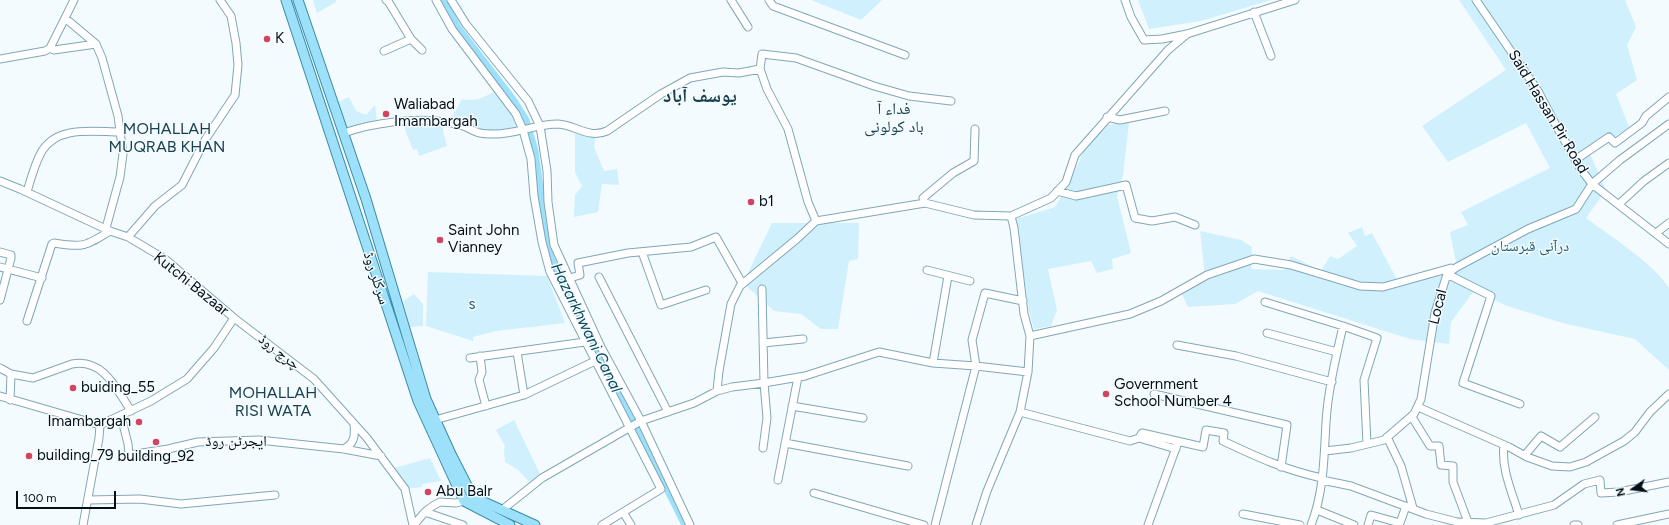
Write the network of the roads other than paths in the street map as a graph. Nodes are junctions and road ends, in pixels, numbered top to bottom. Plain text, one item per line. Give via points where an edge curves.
1 (74, 0) edge
2 (220, 0) edge
3 (286, 0) edge
4 (298, 0) edge
5 (386, 0) edge
6 (436, 0) edge
7 (451, 0) edge
8 (731, 0) edge
9 (769, 0) edge
10 (1125, 0) edge
11 (1296, 0) edge
12 (1476, 0) edge
13 (1254, 12) junction
14 (65, 18) junction
15 (748, 27) dead end
16 (1187, 34) junction
17 (411, 39) junction
18 (96, 44) junction
19 (50, 48) junction
20 (422, 50) dead end
21 (384, 51) dead end
22 (905, 55) dead end
23 (1271, 56) dead end
24 (0, 58) edge
25 (760, 69) junction
26 (1669, 97) edge
27 (951, 101) dead end
28 (1165, 111) dead end
29 (1108, 117) junction
30 (1669, 124) edge
31 (540, 126) junction
32 (975, 129) dead end
33 (523, 130) junction
34 (120, 132) junction
35 (344, 133) junction
36 (332, 137) junction
37 (1575, 160) junction
38 (1669, 163) edge
39 (0, 181) edge
40 (1592, 184) junction
41 (1057, 191) junction
42 (27, 192) junction
43 (925, 203) junction
44 (1618, 204) junction
45 (1011, 216) junction
46 (816, 221) junction
47 (1669, 223) edge
48 (1195, 226) dead end
49 (108, 230) junction
50 (1656, 233) junction
51 (128, 237) junction
52 (1669, 244) edge
53 (0, 252) edge
54 (642, 252) junction
55 (1457, 267) junction
56 (4, 268) edge
57 (927, 270) dead end
58 (1447, 274) junction
59 (948, 276) junction
60 (42, 278) junction
61 (570, 278) junction
62 (599, 278) dead end
63 (970, 282) dead end
64 (742, 284) junction
65 (762, 289) dead end
66 (706, 290) dead end
67 (0, 299) edge
68 (1023, 301) junction
69 (1264, 302) dead end
70 (234, 318) junction
71 (27, 321) dead end
72 (1343, 326) junction
73 (1267, 333) dead end
74 (1030, 336) junction
75 (803, 338) dead end
76 (585, 342) junction
77 (763, 343) junction
78 (1178, 345) dead end
79 (517, 352) junction
80 (1337, 352) junction
81 (480, 356) junction
82 (470, 358) dead end
83 (595, 361) junction
84 (933, 363) junction
85 (976, 366) junction
86 (0, 368) edge
87 (1028, 372) junction
88 (11, 374) junction
89 (798, 377) junction
90 (1332, 382) junction
91 (764, 384) junction
92 (717, 391) junction
93 (1154, 394) dead end
94 (1669, 394) edge
95 (524, 395) junction
96 (0, 396) edge
97 (10, 400) junction
98 (1520, 404) dead end
99 (486, 406) junction
100 (792, 406) junction
101 (1418, 407) junction
102 (131, 411) junction
103 (668, 412) junction
104 (1020, 412) junction
105 (121, 416) junction
106 (1412, 417) junction
107 (1595, 417) dead end
108 (863, 418) dead end
109 (436, 420) junction
110 (641, 421) junction
111 (354, 423) junction
112 (100, 425) junction
113 (630, 428) junction
114 (1387, 437) junction
115 (1139, 438) junction
116 (1179, 441) junction
117 (785, 443) junction
118 (1367, 444) junction
119 (1504, 445) junction
120 (762, 448) dead end
121 (344, 449) junction
122 (1176, 449) junction
123 (1325, 451) junction
124 (1525, 455) junction
125 (381, 456) junction
126 (908, 466) dead end
127 (1281, 467) junction
128 (1322, 479) junction
129 (778, 480) dead end
130 (1669, 482) edge
131 (814, 493) dead end
132 (275, 495) dead end
133 (473, 497) junction
134 (88, 500) junction
135 (464, 501) junction
136 (1409, 507) junction
137 (502, 510) junction
138 (1317, 510) junction
139 (425, 512) junction
140 (622, 512) junction
141 (1243, 514) dead end
142 (1669, 514) edge
143 (1519, 515) junction
144 (1508, 521) edge
145 (1468, 522) junction
146 (83, 525) edge
147 (414, 525) edge
148 (463, 525) edge
149 (510, 525) edge
150 (535, 525) edge
151 (602, 525) edge
152 (631, 525) edge
153 (690, 525) edge
154 (924, 525) edge
155 (935, 525) edge
156 (976, 525) edge
157 (1148, 525) edge
158 (1300, 525) edge
159 (1311, 525) edge
160 (1354, 525) edge
161 (1368, 525) edge
162 (1574, 525) edge
163 (1578, 525) edge
164 (1617, 525) edge

1 - 14 street
2 - 51 street via 231,16 236,43 236,95 205,140 182,185 154,206
3 - 36 main road, سرکلر روڈ
4 - 35 main road
5 - 17 street
6 - 33 street via 452,29 516,114
7 - 31 street via 466,24 528,101
8 - 15 street
9 - 22 street via 773,6
10 - 16 street via 1131,18 1144,40
11 - 13 street
12 - 37 street, Said Hassan Pir Road via 1538,91
13 - 16 street
13 - 23 street
14 - 18 street
14 - 19 street
16 - 29 street via 1168,50
17 - 20 street
17 - 21 street
18 - 19 street via 54,50
18 - 34 street via 111,88
19 - 24 street
25 - 27 street via 762,54 796,58 909,96
25 - 31 street via 690,78 600,134 586,133 558,124
25 - 46 street via 767,89 788,128 808,202
26 - 37 street via 1646,116 1642,123 1615,143 1609,137
28 - 29 street via 1120,120
29 - 41 street via 1076,155 1066,182
30 - 40 street, Local
31 - 33 street
31 - 61 street via 554,245
32 - 43 street via 974,161 953,173 923,198
33 - 35 street via 479,133 463,126 443,122 406,121 362,126
33 - 76 street via 531,159 534,196 550,272
34 - 42 street via 69,132 54,138 38,158
34 - 49 street via 123,154
35 - 36 main road
35 - 109 main road via 426,399
36 - 135 main road, سرکلر روڈ via 418,401
37 - 40 street, Said Hassan Pir Road
38 - 44 street
39 - 42 street, Kutchi Bazaar
40 - 44 street, Said Hassan Pir Road
40 - 55 street, Local via 1576,209 1528,229
41 - 45 street via 1051,198
41 - 48 street via 1076,196 1126,185 1135,218 1152,221 1175,217
42 - 49 street, Kutchi Bazaar
43 - 45 street via 974,215
43 - 46 street
44 - 50 street, Said Hassan Pir Road
45 - 68 street
46 - 64 street
47 - 50 street
49 - 51 street, Kutchi Bazaar
49 - 60 street via 85,245 54,243 50,247
50 - 52 street, Said Hassan Pir Road
51 - 70 street, Kutchi Bazaar via 165,259
53 - 56 street via 11,255
54 - 61 street via 578,263 580,275
54 - 64 street via 692,247 716,237
54 - 66 street via 661,305
55 - 58 street, Local
55 - 74 street via 1383,287 1360,286 1291,265 1254,259 1207,275 1162,301 1130,314
56 - 60 street
56 - 67 street
57 - 59 street
58 - 98 street via 1491,296 1463,383
58 - 101 street, Local via 1435,313
59 - 63 street
59 - 84 street
60 - 71 street
61 - 110 street via 601,347
62 - 103 street
64 - 92 street via 731,304
65 - 77 street
68 - 74 street
68 - 85 street via 985,293 972,340
69 - 72 street
70 - 102 street via 214,348 186,379 151,402
70 - 111 street, چرچ روڈ via 314,379
72 - 80 street
72 - 118 street via 1377,338 1364,380
73 - 80 street
74 - 87 street
75 - 77 street
76 - 79 street
76 - 83 street
77 - 91 street
78 - 90 street via 1236,356
79 - 81 street
79 - 95 street
80 - 90 street
81 - 82 street
81 - 99 street via 482,372 479,380
83 - 95 street
83 - 113 street
84 - 85 street
84 - 89 street via 879,352
85 - 87 street
85 - 155 street
86 - 88 street
87 - 104 street
88 - 97 street
88 - 102 street via 33,378 72,364 88,364 108,376
89 - 91 street
89 - 100 street
90 - 123 street via 1326,421
91 - 92 street
91 - 120 street via 767,418
92 - 103 street
93 - 127 street via 1287,426
94 - 124 street via 1650,412 1635,432 1586,462 1570,467 1552,466
95 - 99 street
96 - 97 street
97 - 112 street
99 - 109 street
100 - 108 street
100 - 117 street
101 - 106 street, Local
101 - 119 street
102 - 105 street
103 - 110 street
104 - 115 street via 1130,441
104 - 156 street via 987,491
105 - 112 street
105 - 121 street, ایجرٹن روڈ via 129,455 198,442 221,441 259,440
106 - 114 street, Local
106 - 145 street via 1430,446 1439,446 1441,465 1453,466 1453,482
107 - 124 street via 1560,447 1541,436
109 - 133 main road
110 - 113 street
110 - 153 street
111 - 121 street via 354,440
111 - 125 street, چرچ روڈ
112 - 134 street
113 - 137 street via 542,478
113 - 140 street via 661,489
114 - 118 street, Local
114 - 136 street via 1401,466
115 - 116 street via 1142,433
115 - 122 street
116 - 122 street
116 - 127 street via 1203,446 1206,430 1224,433 1223,442
117 - 126 street
117 - 129 street
118 - 123 street, Local
119 - 124 street
119 - 143 street via 1505,474
121 - 125 street
122 - 157 street
123 - 128 street
125 - 147 street, چرچ روڈ via 405,489
127 - 128 street
128 - 136 street via 1351,486
128 - 138 street
130 - 143 street via 1601,493 1600,480 1584,484 1554,505
131 - 154 street
132 - 134 street via 181,504 140,500
133 - 135 main road
133 - 137 main road
134 - 146 street
135 - 139 street via 440,502
135 - 149 main road
136 - 145 street via 1457,522
136 - 161 street via 1400,523 1371,515
137 - 150 main road
138 - 159 street
138 - 160 street
139 - 147 street
139 - 148 street
140 - 151 street
140 - 152 street
141 - 158 street
142 - 164 street
143 - 144 street
144 - 145 street
162 - 163 street

